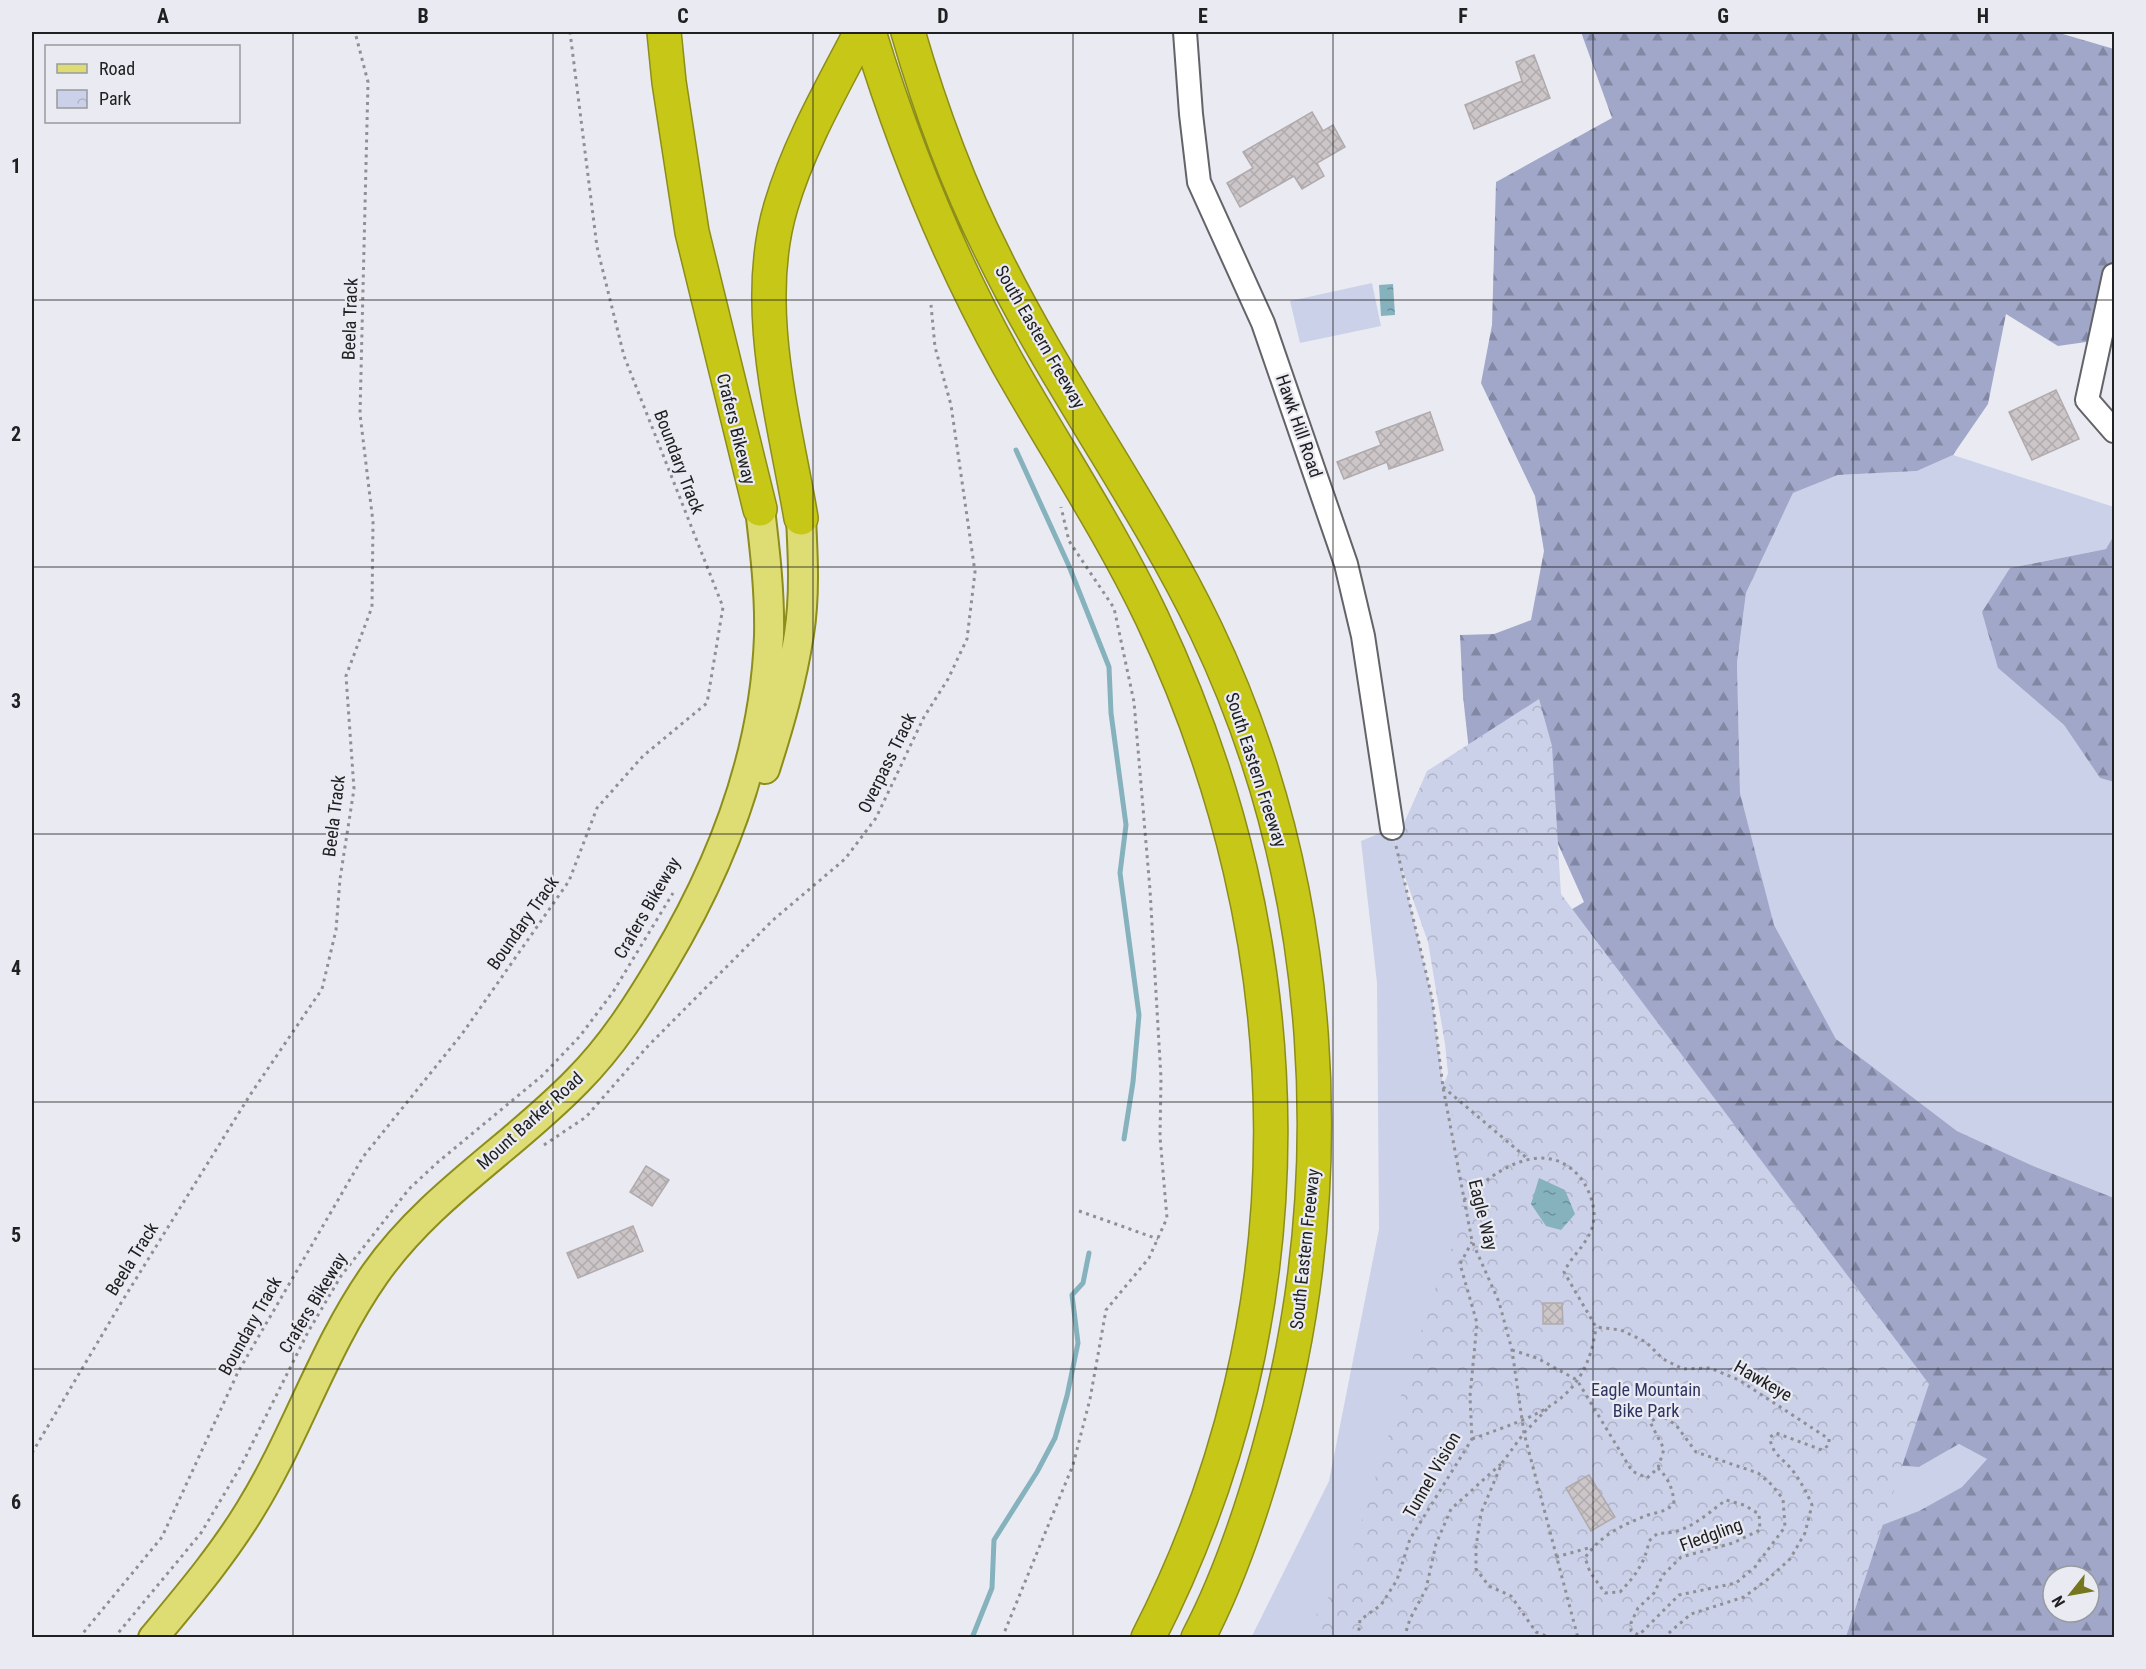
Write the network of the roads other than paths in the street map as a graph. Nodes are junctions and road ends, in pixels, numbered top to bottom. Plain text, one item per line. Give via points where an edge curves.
1 (664, 32) edge
2 (861, 32) edge
3 (869, 32) edge
4 (908, 32) edge
5 (1185, 32) edge
6 (2115, 275) edge
7 (2115, 431) edge
8 (760, 509) joint
9 (801, 518) joint
10 (1392, 828) road end
11 (153, 1638) edge
12 (165, 1638) edge
13 (1148, 1638) edge
14 (1198, 1638) edge

1 - 8 highway via 692,232
2 - 9 highway via 815,121 780,207 771,254 773,352
3 - 13 highway, South Eastern Freeway via 920,183 961,273 1006,361 1105,528 1192,707 1224,803 1248,898 1265,997 1271,1095 1270,1194 1259,1293 1240,1393 1213,1488 1173,1588
4 - 14 highway, South Eastern Freeway via 955,168 993,256 1141,509 1207,632 1243,720 1273,813 1294,910 1309,1010 1315,1109 1313,1208 1302,1306 1283,1404 1245,1533
5 - 10 street, Hawk Hill Road via 1199,182 1263,323 1346,564 1363,636
6 - 7 street via 2087,400
8 - 11 main road, Mount Barker Road via 769,635 753,752 716,866 691,914 637,1006 578,1080 441,1199 376,1273 346,1318 251,1509 219,1558
9 - 12 main road, Mount Barker Road via 800,633 785,707 748,822 717,888 639,1024 605,1069 456,1198 388,1271 341,1352 258,1515 226,1565

